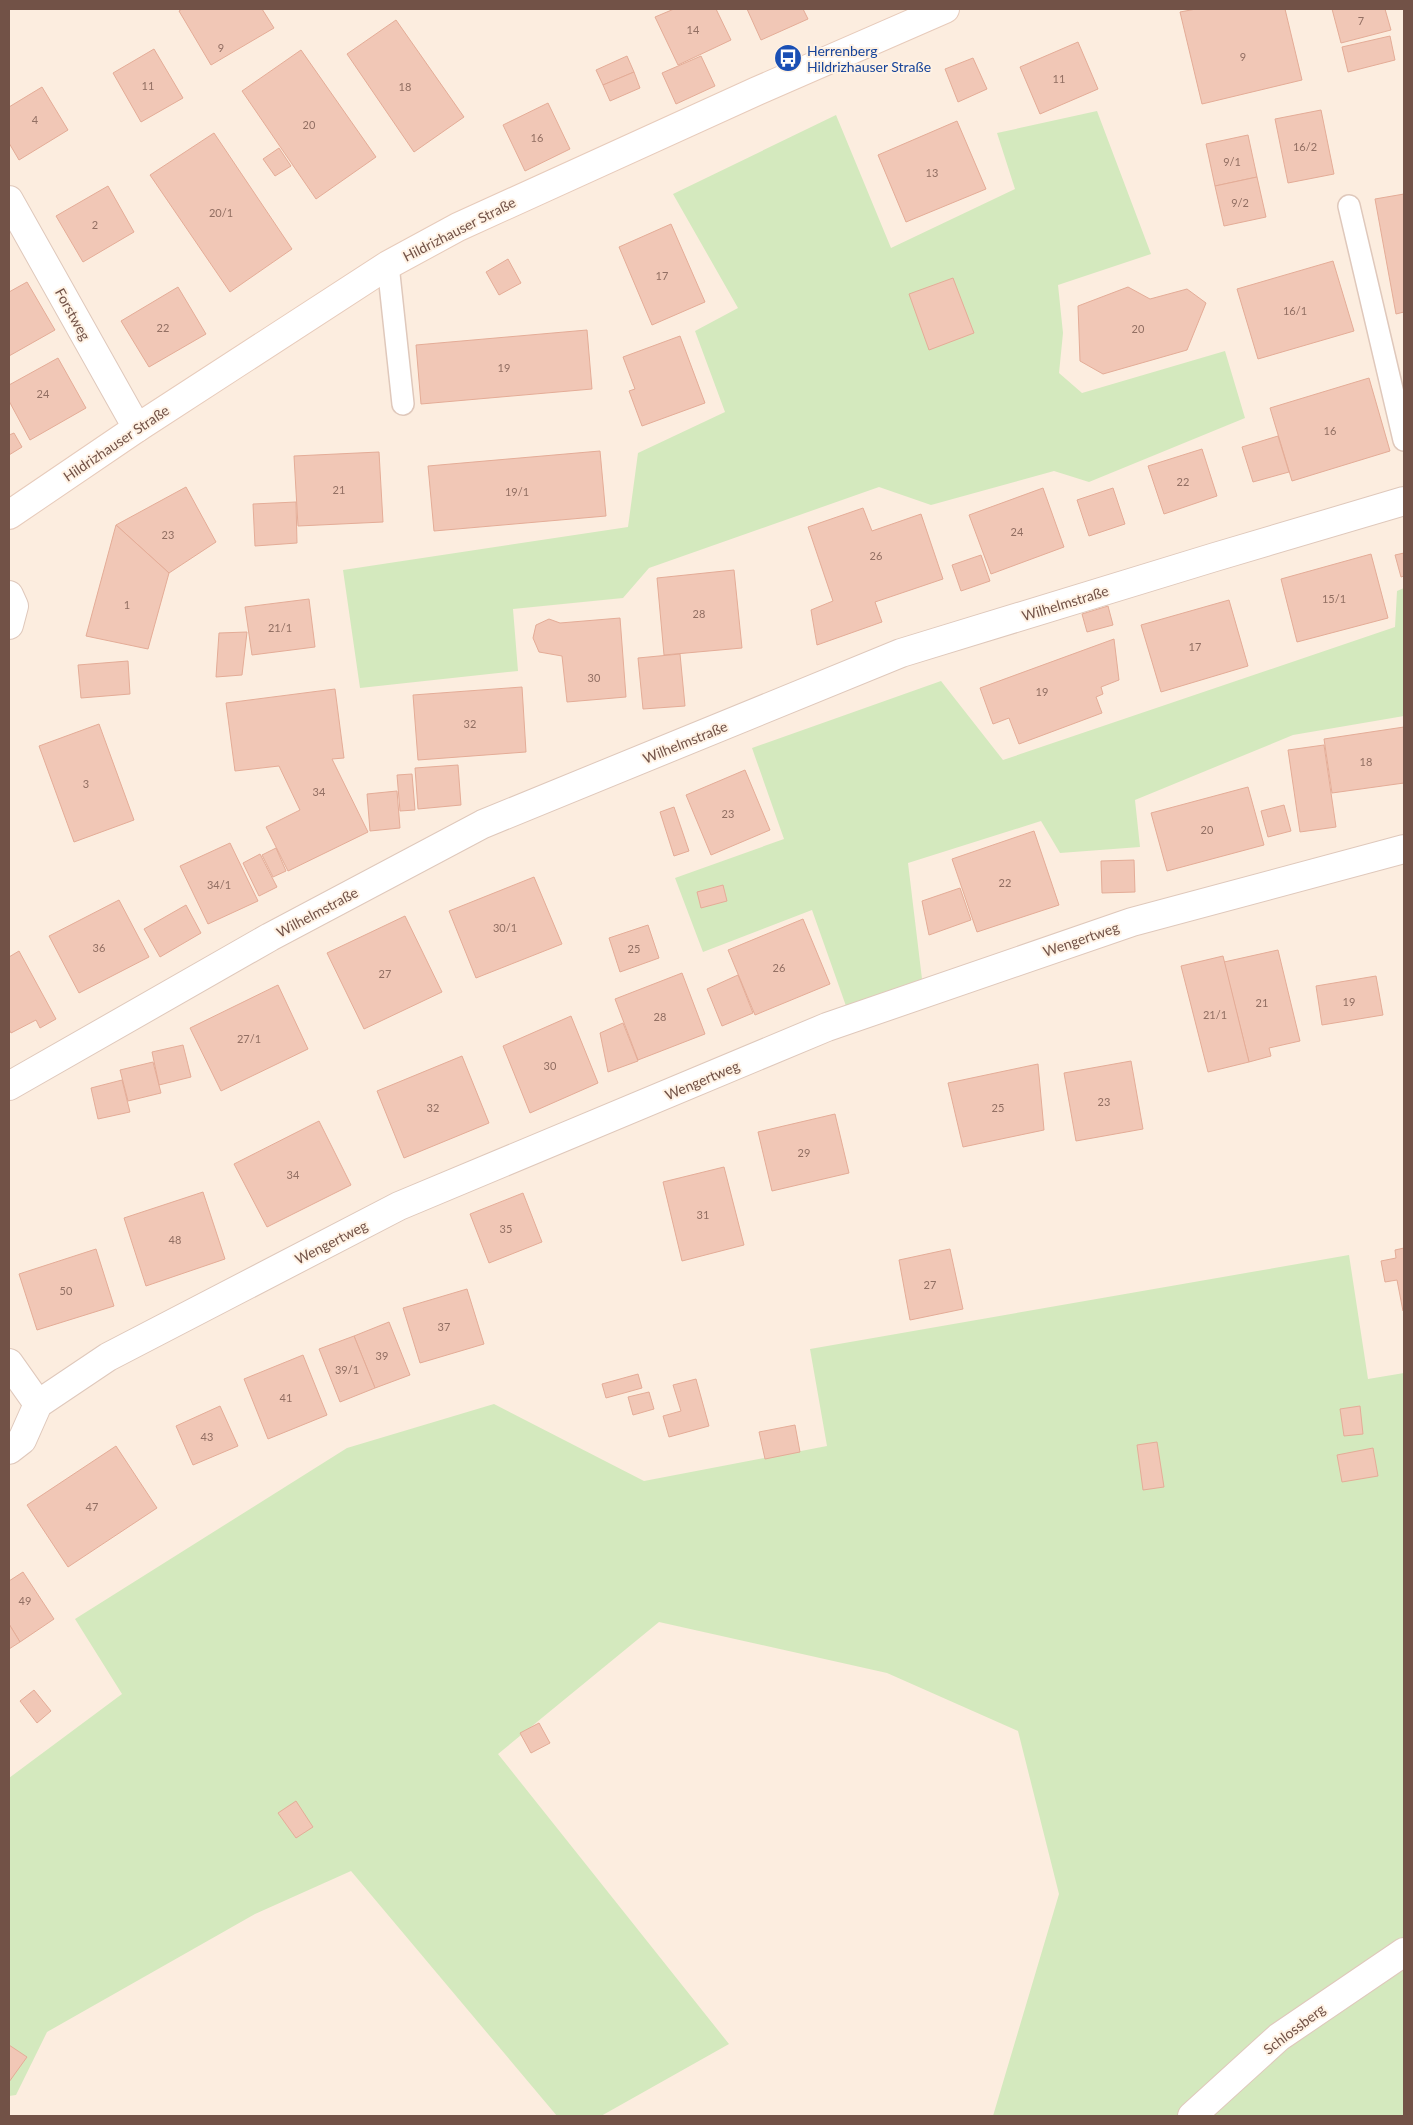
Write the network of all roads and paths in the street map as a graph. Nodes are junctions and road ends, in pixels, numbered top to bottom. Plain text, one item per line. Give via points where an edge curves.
1 (946, 9) edge
2 (9, 200) edge
3 (1348, 206) dead end
4 (388, 265) junction
5 (403, 404) dead end
6 (137, 428) junction
7 (1404, 440) edge
8 (1404, 501) edge
9 (9, 515) edge
10 (9, 595) edge
11 (9, 625) edge
12 (1404, 850) edge
13 (9, 1086) edge
14 (9, 1363) edge
15 (38, 1404) junction
16 (9, 1450) edge
17 (1404, 1952) edge
18 (1192, 2116) edge

1 - 4 street, Hildrizhauser Straße via 458,226
2 - 6 street, Forstweg
3 - 7 lane
4 - 5 lane
4 - 6 street, Hildrizhauser Straße
6 - 9 street, Hildrizhauser Straße
8 - 13 street, Wilhelmstraße via 902,653 483,824 270,937
10 - 11 street via 14,606
12 - 15 street, Wengertweg via 1132,922 827,1027 399,1206 108,1357
14 - 15 street
15 - 16 street via 22,1440
17 - 18 street, Schlossberg via 1279,2037

